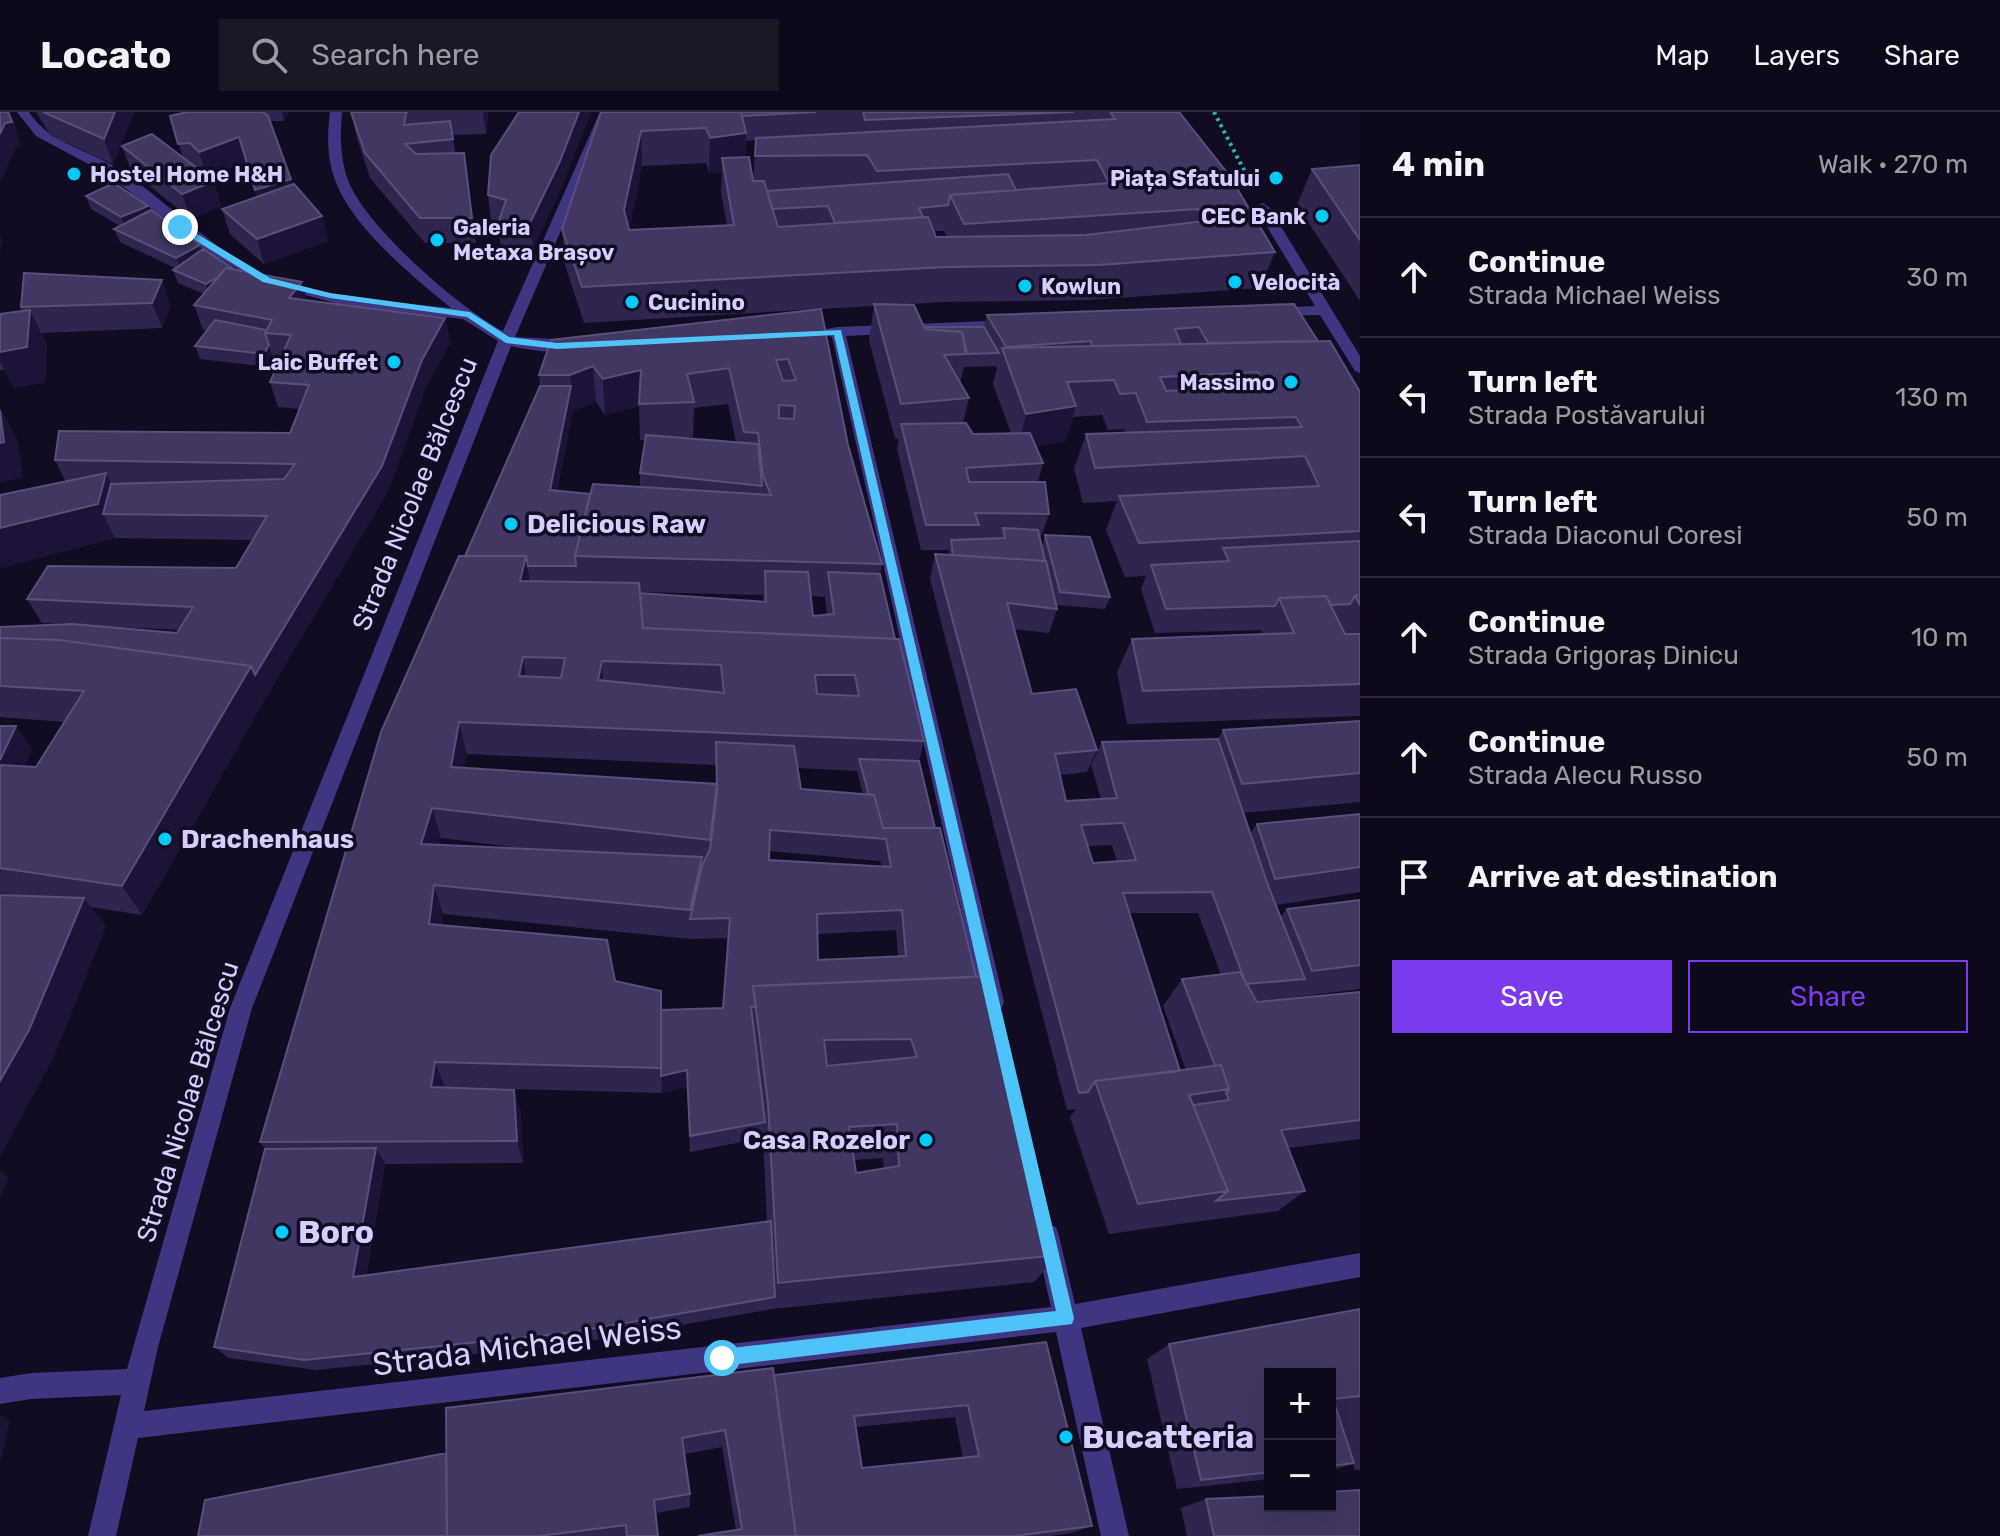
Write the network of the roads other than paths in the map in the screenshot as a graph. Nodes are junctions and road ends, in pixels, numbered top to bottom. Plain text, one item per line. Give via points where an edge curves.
1 (23, 112) edge
2 (336, 112) edge
3 (606, 112) edge
4 (1262, 207) road end
5 (1325, 310) junction
6 (1258, 313) edge
7 (470, 315) junction
8 (1025, 323) edge
9 (838, 332) junction
10 (808, 333) edge
11 (506, 340) junction
12 (585, 345) edge
13 (1360, 368) edge
14 (998, 1025) edge
15 (1041, 1210) edge
16 (1360, 1265) edge
17 (1066, 1318) junction
18 (139, 1381) junction
19 (0, 1391) edge
20 (128, 1426) junction
21 (102, 1536) edge
22 (1115, 1536) edge

1 - 7 street via 34,132 110,170 180,227 266,280 330,296
2 - 7 street via 333,141 345,190 377,233
3 - 11 street, Strada Nicolae Bălcescu
4 - 5 street
5 - 6 street
5 - 13 street
7 - 11 street
8 - 9 street
9 - 10 street
9 - 14 street
11 - 12 street
11 - 18 street, Strada Nicolae Bălcescu via 241,1008
15 - 17 street
16 - 17 street, Strada Michael Weiss
17 - 20 street, Strada Michael Weiss
17 - 22 street
18 - 19 street
18 - 20 street, Strada Nicolae Bălcescu
20 - 21 street, Strada Nicolae Bălcescu

